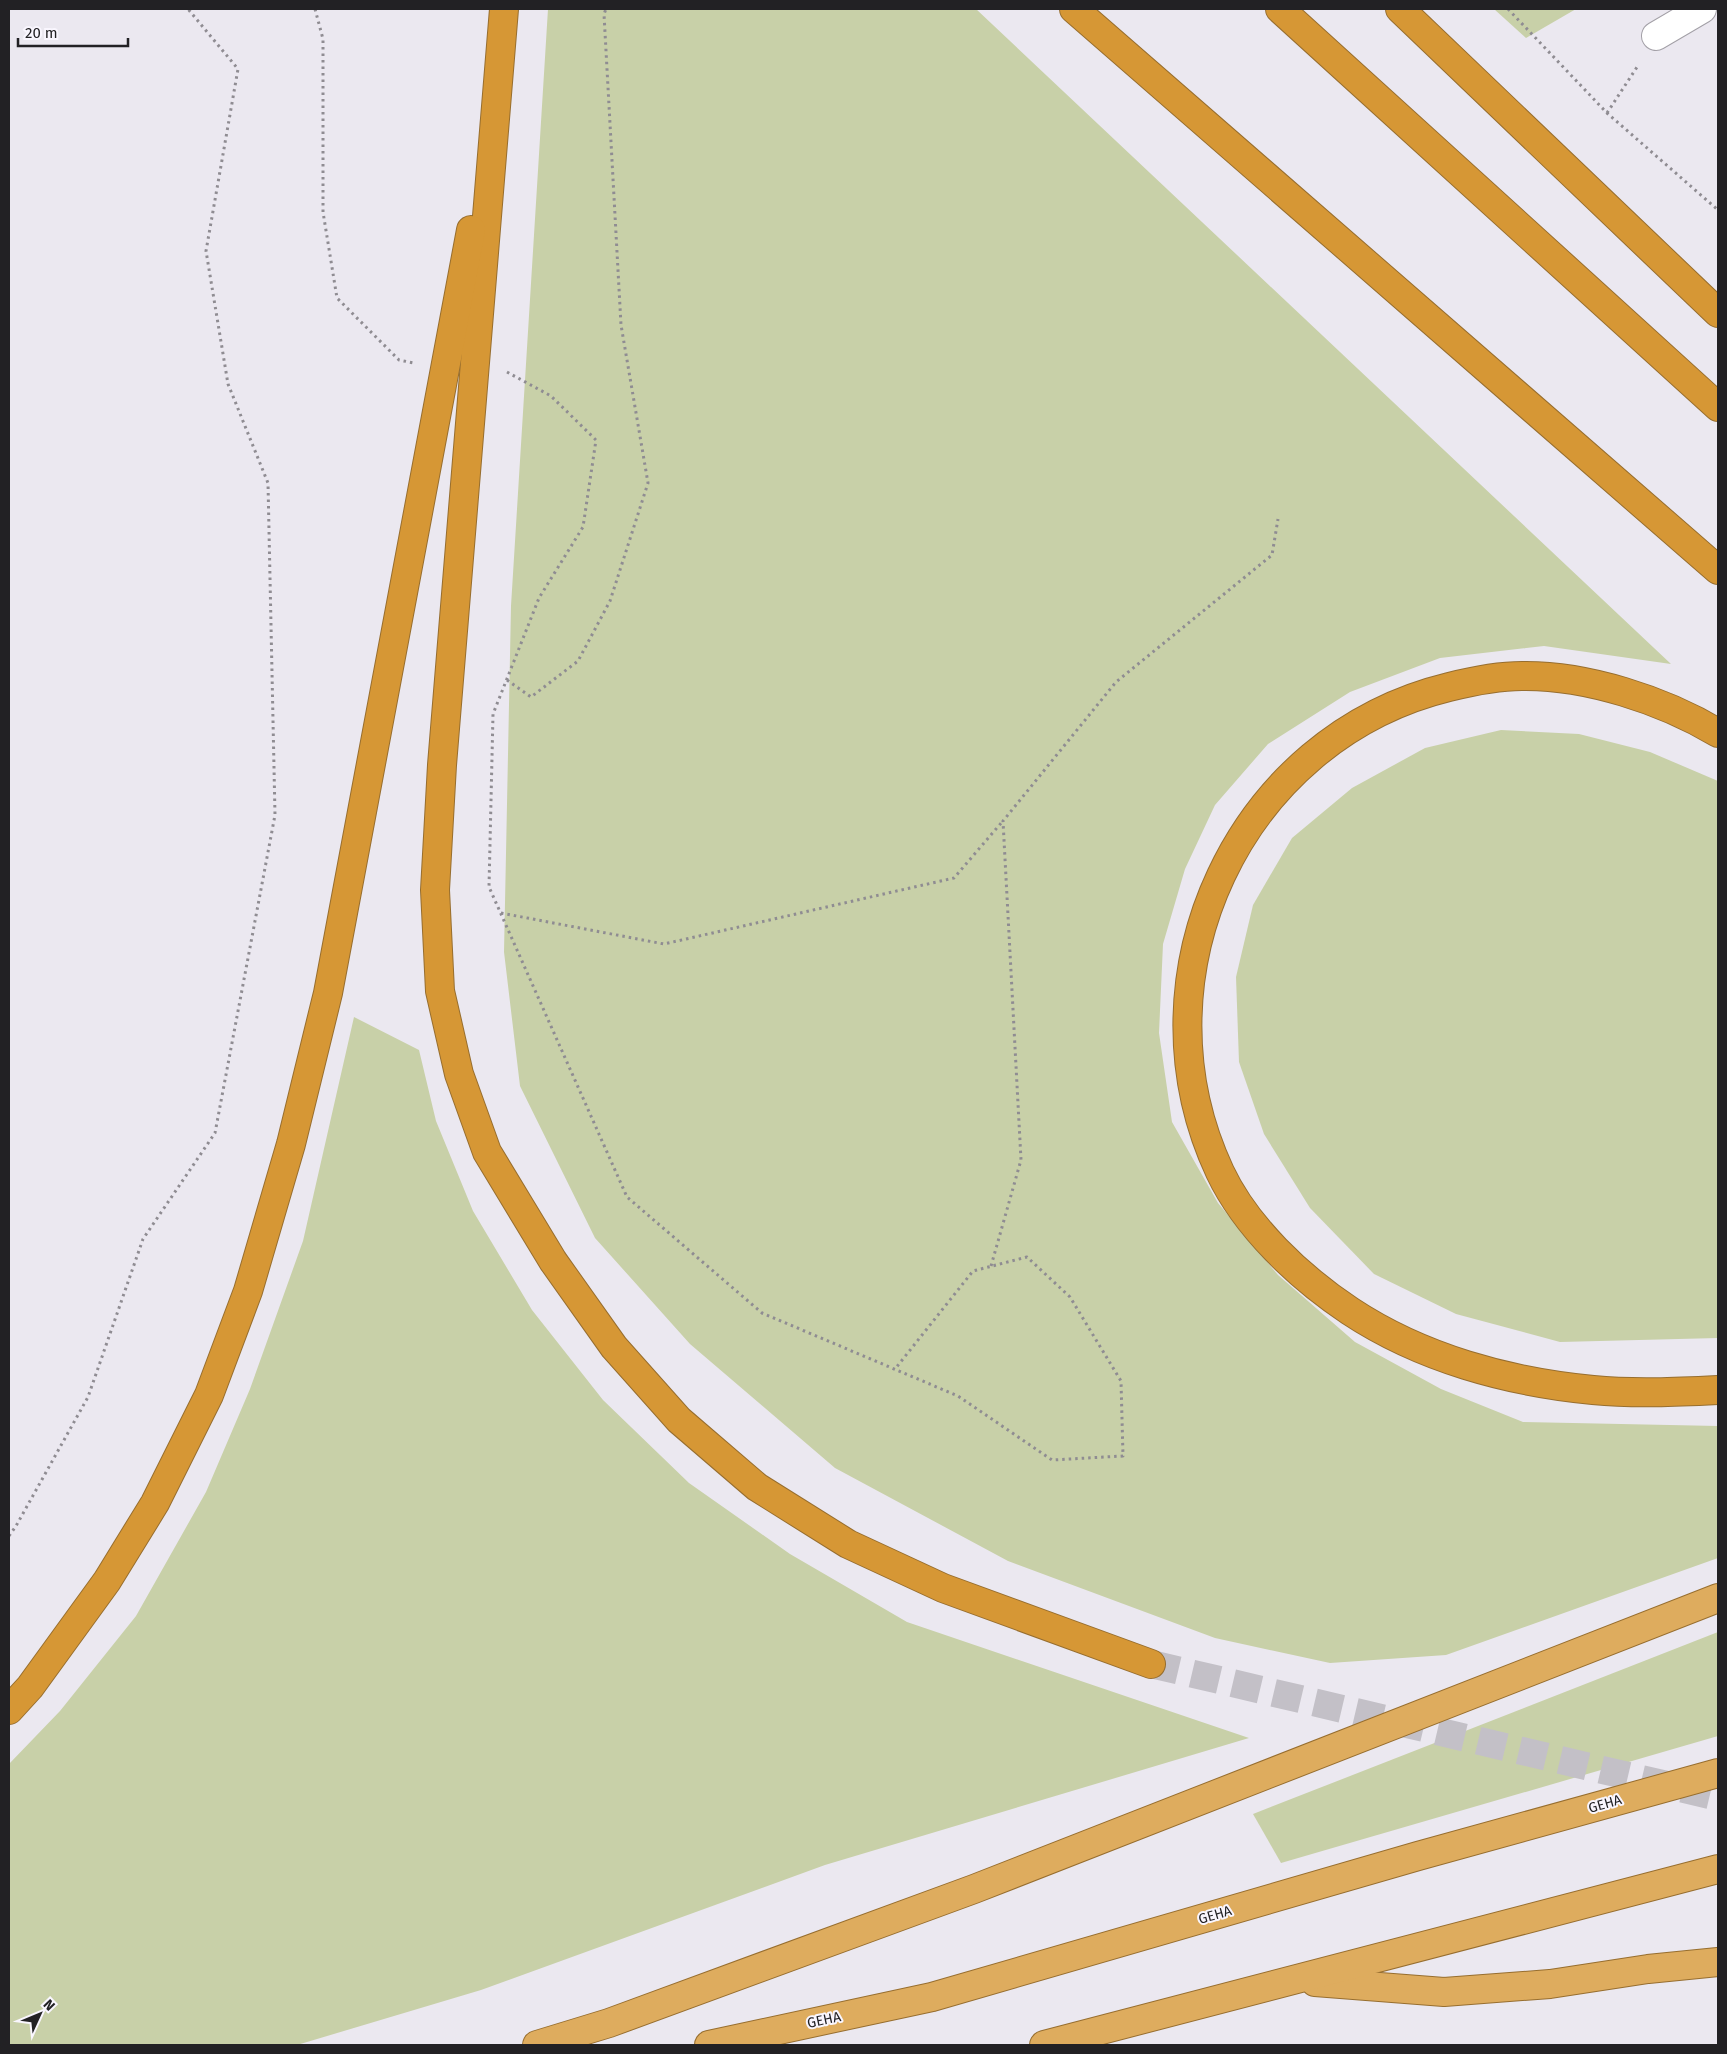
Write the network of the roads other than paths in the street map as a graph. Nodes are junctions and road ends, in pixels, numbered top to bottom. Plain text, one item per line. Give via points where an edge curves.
1 (504, 9) edge
2 (1074, 9) edge
3 (1280, 9) edge
4 (1400, 9) edge
5 (1702, 9) edge
6 (1656, 36) road end
7 (500, 76) junction
8 (1715, 309) edge
9 (1718, 407) edge
10 (1718, 570) edge
11 (1718, 733) edge
12 (1718, 1390) edge
13 (1718, 1598) edge
14 (1151, 1664) tunnel mouth
15 (9, 1710) edge
16 (1718, 1773) edge
17 (1718, 1869) edge
18 (1718, 1962) edge
19 (1296, 1980) junction
20 (537, 2045) edge
21 (709, 2045) edge
22 (1044, 2045) edge

1 - 7 highway
2 - 10 highway
3 - 9 highway
4 - 8 highway
5 - 6 street
7 - 14 highway via 442,765 435,890 440,991 459,1074 487,1152 553,1261 614,1347 679,1420 757,1487 848,1544 943,1588
7 - 15 highway via 328,993 248,1291 208,1395 155,1503 107,1581 30,1687
11 - 12 highway via 1664,707 1610,688 1563,678 1520,676 1475,680 1432,691 1385,708 1349,727 1308,760 1271,797 1239,842 1216,884 1202,927 1190,974 1187,1022 1190,1072 1201,1121 1221,1174 1251,1221 1298,1271 1349,1310 1403,1341 1471,1366 1523,1380 1594,1390
13 - 20 highway via 974,1889 609,2023
16 - 21 highway, GEHA via 932,1997
17 - 19 highway
18 - 19 highway via 1550,1984 1444,1992
19 - 22 highway

